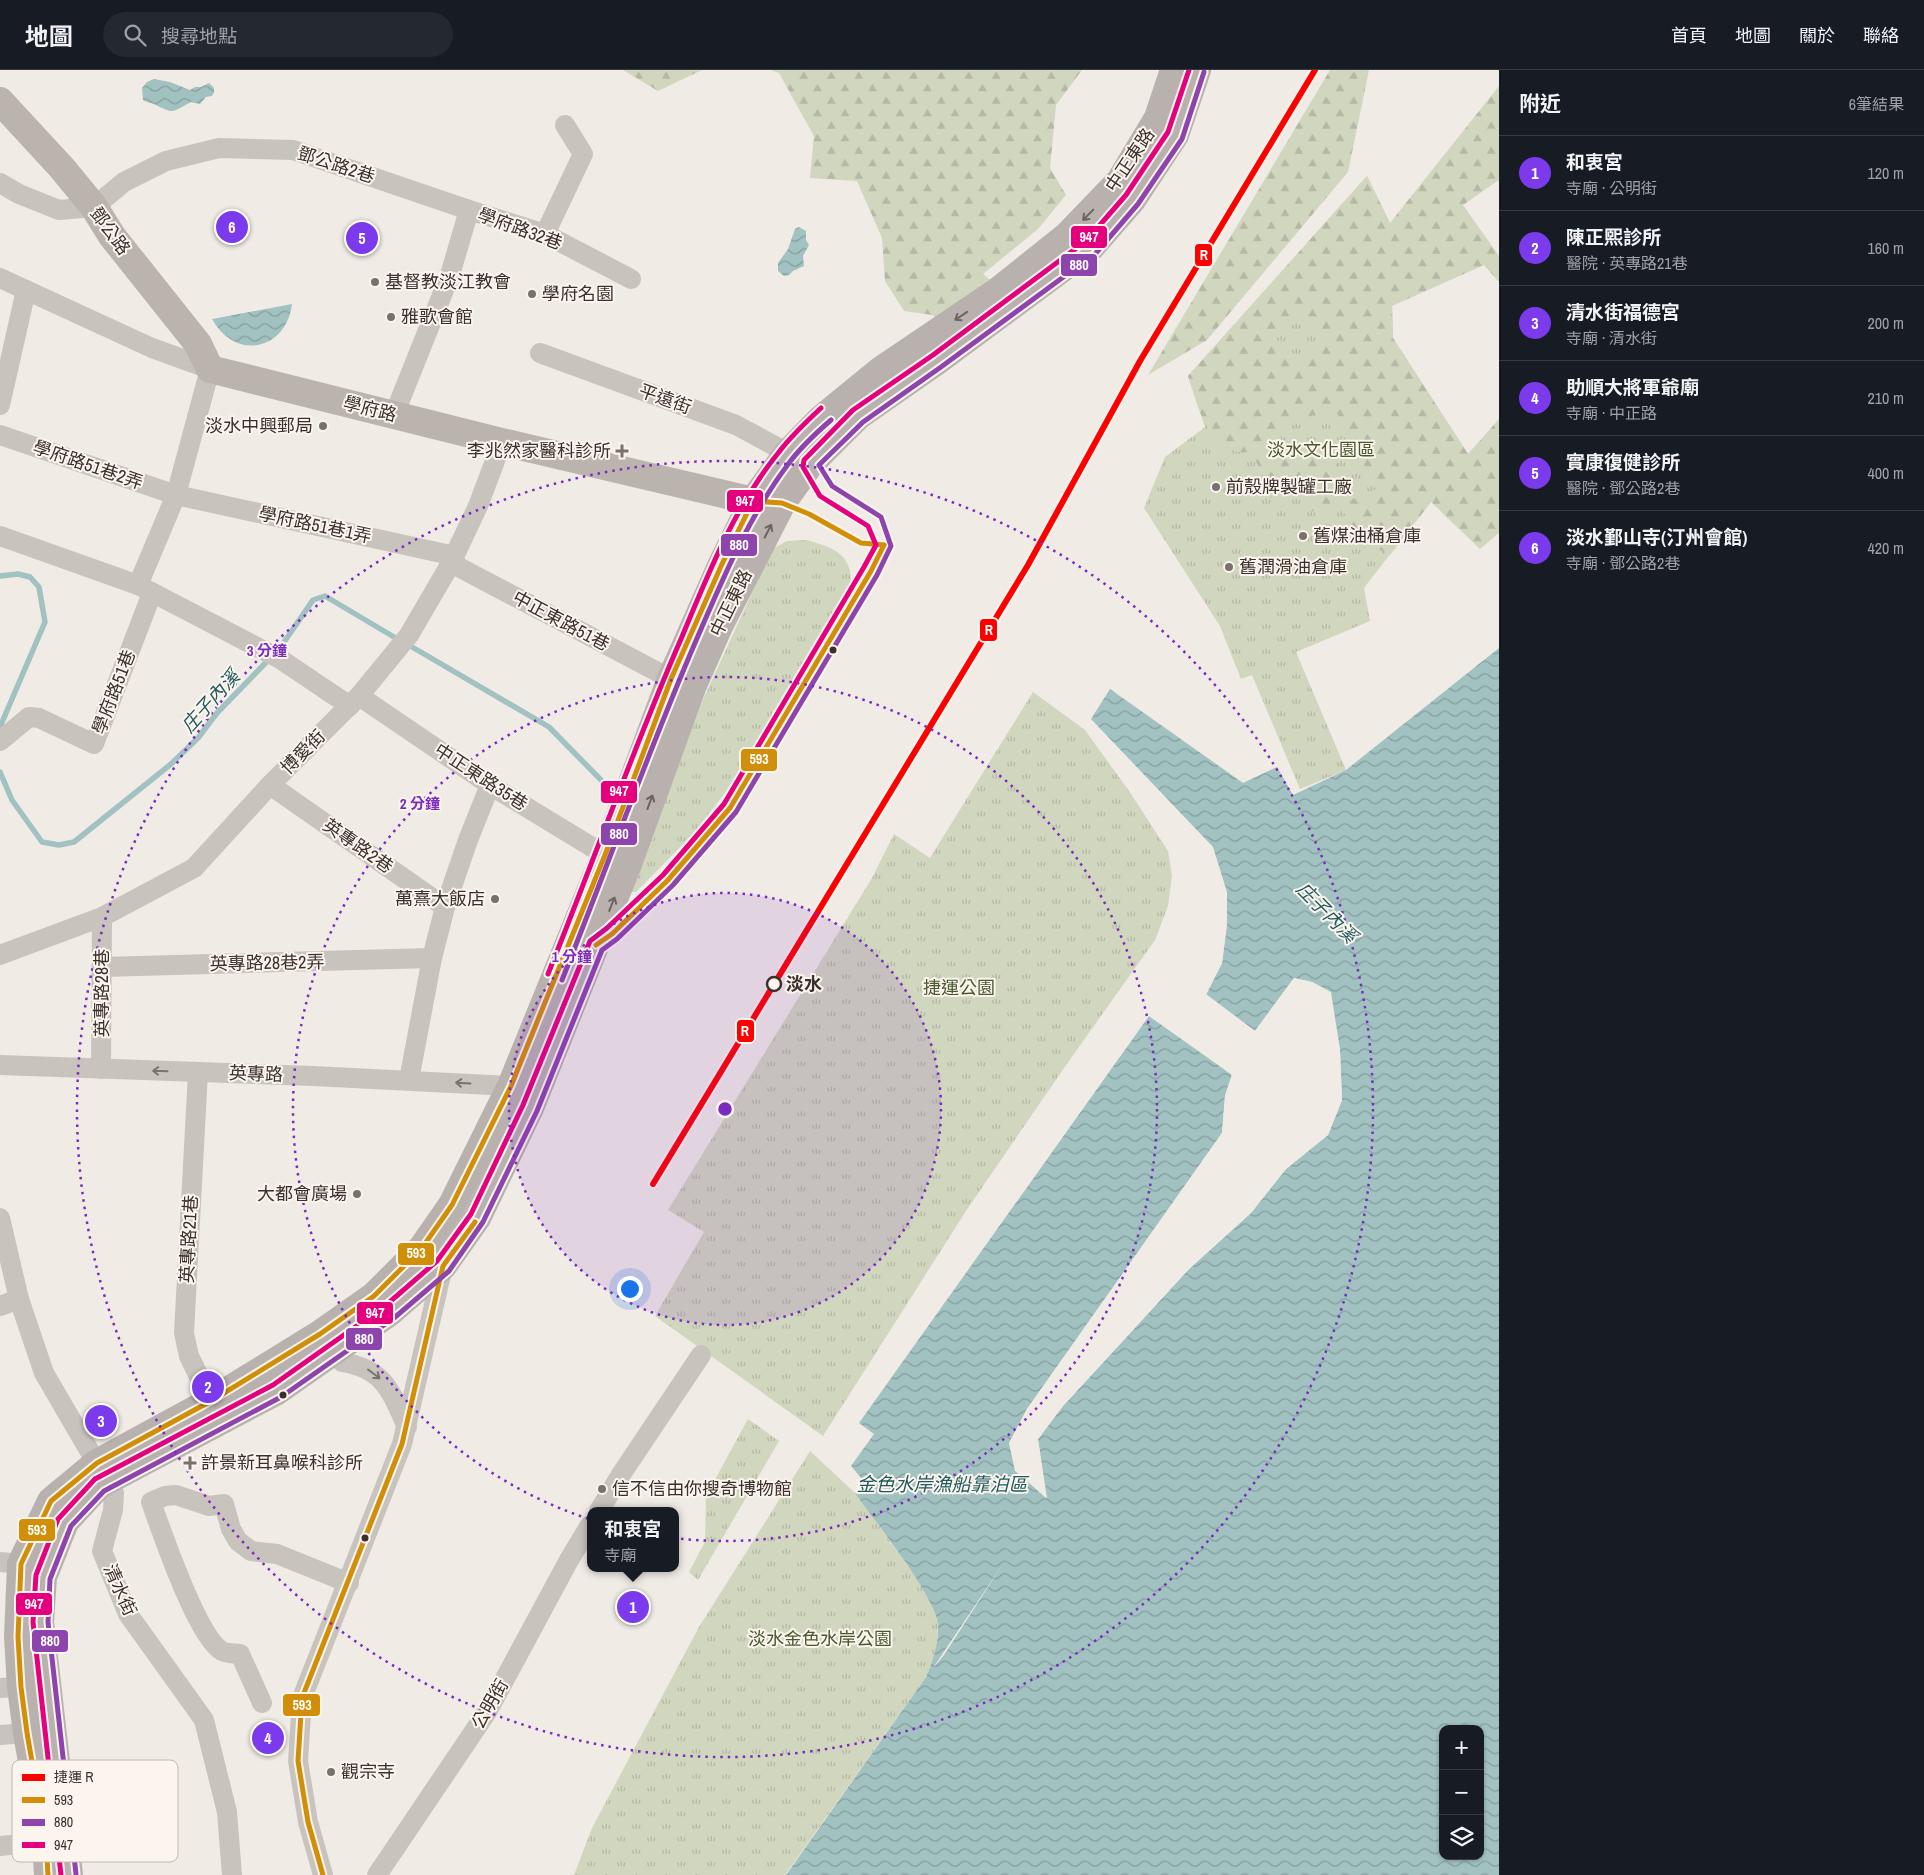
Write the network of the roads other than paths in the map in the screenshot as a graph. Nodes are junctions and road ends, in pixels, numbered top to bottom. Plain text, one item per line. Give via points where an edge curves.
1 (1174, 70) edge
2 (1197, 70) edge
3 (0, 101) edge
4 (565, 125) dead end
5 (0, 183) edge
6 (94, 207) junction
7 (469, 210) junction
8 (545, 234) junction
9 (0, 278) edge
10 (631, 279) dead end
11 (26, 290) junction
12 (540, 353) dead end
13 (210, 369) junction
14 (0, 405) edge
15 (394, 415) junction
16 (0, 435) edge
17 (502, 442) junction
18 (798, 459) junction
19 (176, 494) junction
20 (753, 501) junction
21 (782, 503) junction
22 (0, 536) edge
23 (453, 560) junction
24 (145, 589) junction
25 (671, 679) junction
26 (354, 701) junction
27 (0, 741) edge
28 (270, 785) junction
29 (490, 785) junction
30 (605, 854) junction
31 (445, 907) junction
32 (102, 918) junction
33 (0, 955) edge
34 (432, 958) junction
35 (102, 967) junction
36 (0, 1065) edge
37 (102, 1069) junction
38 (198, 1072) junction
39 (409, 1080) junction
40 (511, 1086) junction
41 (0, 1218) edge
42 (422, 1248) junction
43 (443, 1266) junction
44 (19, 1299) junction
45 (0, 1306) edge
46 (334, 1351) junction
47 (701, 1356) dead end
48 (211, 1401) junction
49 (407, 1427) junction
50 (102, 1472) junction
51 (601, 1507) edge
52 (587, 1530) edge
53 (10, 1563) edge
54 (349, 1583) junction
55 (9, 1638) edge
56 (11, 1687) edge
57 (262, 1703) dead end
58 (27, 1733) junction
59 (0, 1734) edge
60 (32, 1760) edge
61 (56, 1760) edge
62 (47, 1862) edge
63 (68, 1862) edge
64 (48, 1875) edge
65 (69, 1875) edge
66 (232, 1875) edge
67 (324, 1875) edge
68 (377, 1875) edge

1 -> 18 main road, 中正東路 via 1158,118 1120,181 1067,236 998,291 881,370 820,419
2 - 18 main road, 中正東路 via 1175,135 1132,200 1091,247
3 - 6 street, 鄧公路
4 - 8 street via 583,154
5 - 6 street via 59,210
6 - 7 street, 鄧公路2巷 via 124,182 166,161 219,148 293,150
6 - 13 street, 鄧公路 via 112,236 198,344
7 - 8 street, 學府路32巷
7 - 15 street, 學府路32巷 via 450,274
8 - 10 street, 學府路32巷
9 - 11 street, 學府路
11 - 13 street, 學府路 via 152,348
11 - 14 street
12 - 18 street, 平遠街 via 736,425
13 - 15 street, 學府路
13 - 19 street, 學府路51巷
15 - 17 street, 學府路
16 - 19 street, 學府路51巷2弄
17 - 20 street, 學府路
17 - 23 street, 博愛街
18 - 20 main road, 中正東路
18 - 21 main road, 中正東路
19 - 23 street, 學府路51巷1弄
19 - 24 street, 學府路51巷
20 - 21 street
20 - 25 main road, 中正東路
43 -> 21 main road, 中正東路 via 478,1218 530,1108 628,864 693,685 719,626
22 - 24 street, 中正東路35巷
23 - 25 street, 中正東路51巷
23 - 26 street, 博愛街 via 409,635
24 - 26 street, 中正東路35巷
24 - 27 street, 學府路51巷 via 94,744 39,718 28,717
25 - 30 main road, 中正東路
26 - 28 street, 博愛街
26 - 29 street, 中正東路35巷
28 - 31 street, 英專路2巷
28 - 32 street, 博愛街 via 194,868
29 - 30 street, 中正東路35巷
29 - 31 street
30 - 40 main road, 中正東路
31 - 34 street
32 - 33 street, 博愛街
32 - 35 street, 英專路28巷
34 - 35 street, 英專路28巷2弄
34 - 39 street
35 - 37 street, 英專路28巷
36 - 37 street, 英專路
38 -> 37 street, 英專路
38 - 39 street, 英專路
38 - 48 street, 英專路21巷 via 184,1333 189,1356
40 -> 39 street, 英專路
40 - 42 main road, 中正東路 via 452,1205
41 - 44 street, 清水街
42 - 43 street
42 - 48 main road, 中正東路 via 374,1296 320,1334
43 - 46 main road, 中正東路 via 390,1312
43 - 49 street
44 - 45 street
44 - 50 street, 清水街 via 44,1373
46 -> 49 street via 342,1362 372,1371 385,1383
46 - 50 main road, 中正東路 via 267,1397
47 - 51 street
48 - 50 main road, 中正東路
49 - 54 street
50 - 53 main road via 50,1501
50 - 61 main road via 99,1485 65,1522 43,1577 40,1622
50 - 66 street, 清水街 via 114,1493 102,1551 128,1614 204,1720 226,1812
52 - 68 street, 公明街 via 487,1712
53 - 55 main road
54 - 57 street via 276,1554 251,1551 238,1541 231,1530 224,1504 210,1506 176,1495 151,1502 198,1620 214,1645 223,1652 240,1654
54 - 67 street via 302,1698 298,1761 308,1822
55 - 56 main road
56 - 58 main road
58 - 59 street
58 - 60 main road
62 - 64 main road
63 - 65 main road

